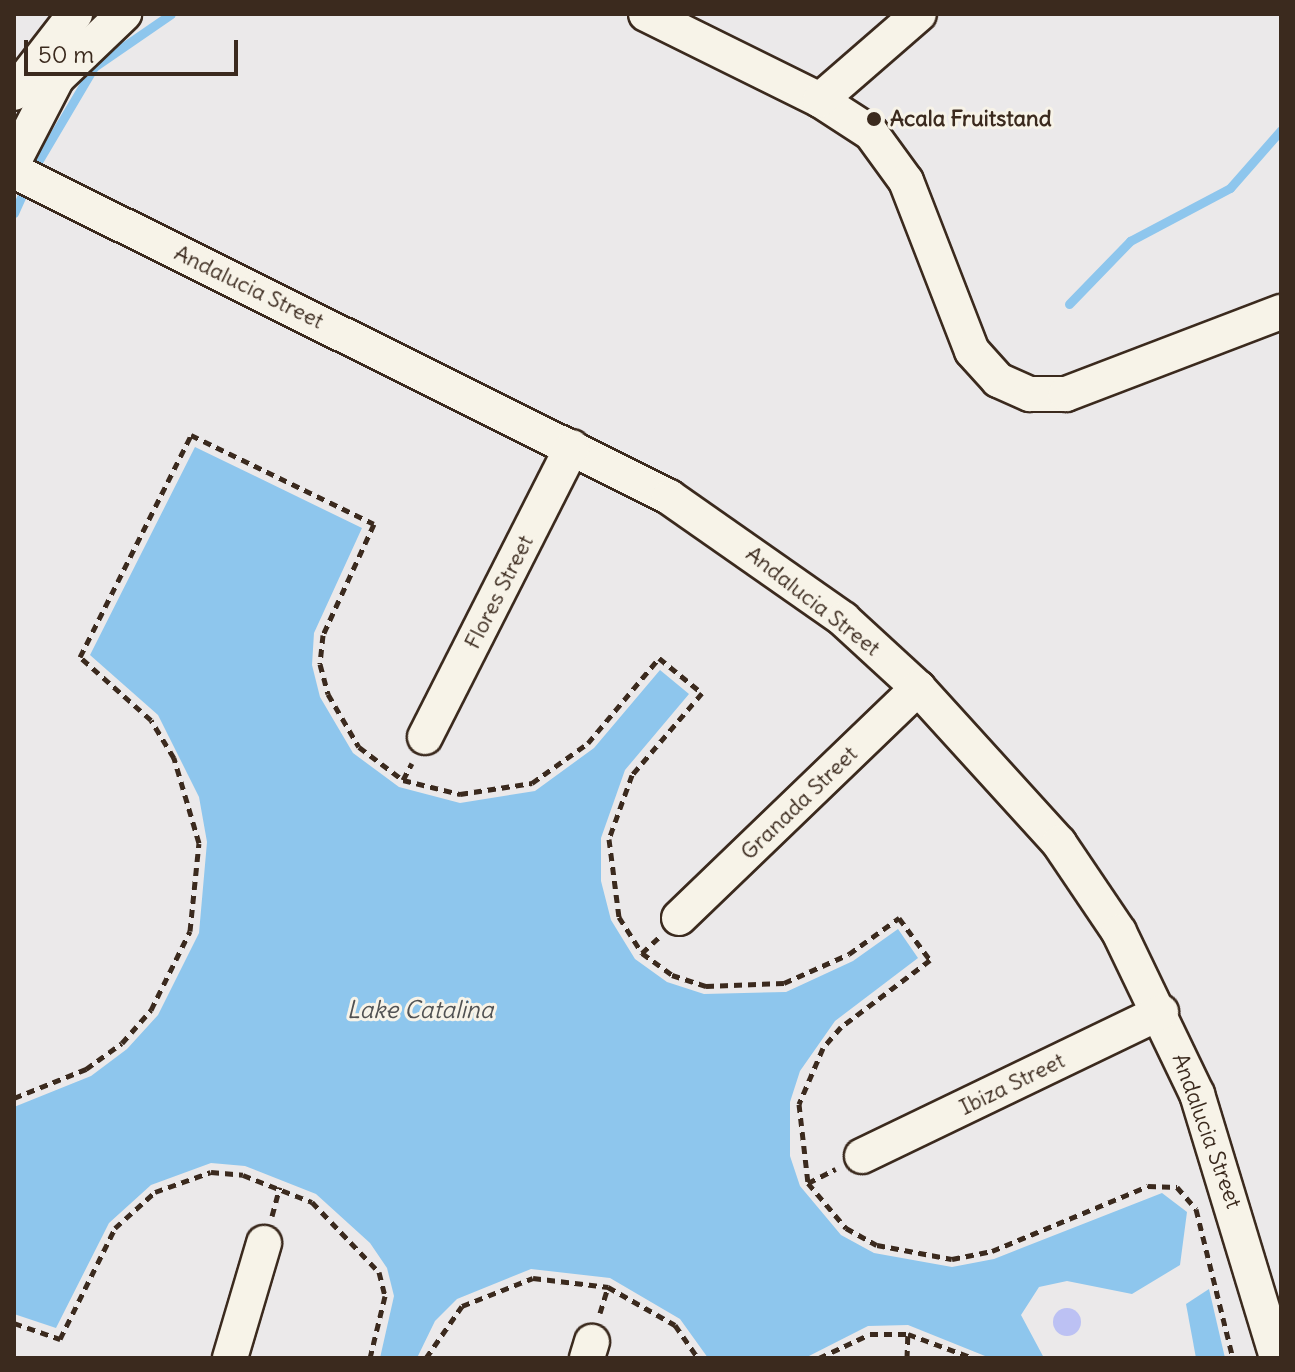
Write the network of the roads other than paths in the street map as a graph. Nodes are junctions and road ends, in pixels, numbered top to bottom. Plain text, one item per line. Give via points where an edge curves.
1 (75, 14) edge
2 (124, 14) edge
3 (646, 14) edge
4 (919, 14) edge
5 (14, 93) edge
6 (820, 100) junction
7 (14, 161) edge
8 (14, 171) edge
9 (1281, 312) edge
10 (572, 447) junction
11 (918, 688) junction
12 (425, 737) dead end
13 (679, 918) dead end
14 (1161, 1012) junction
15 (862, 1156) dead end
16 (264, 1243) dead end
17 (230, 1358) edge
18 (1277, 1358) edge

1 - 5 street
2 - 7 street via 57,78
3 - 6 street
4 - 6 street
6 - 9 street via 871,133 906,181 972,351 998,380 1030,394 1066,394
8 - 10 street, Andalucia Street
10 - 11 street, Andalucia Street via 753,551
10 - 12 street, Flores Street
11 - 13 street, Granada Street
11 - 14 street, Andalucia Street via 1059,843
14 - 15 street, Ibiza Street
14 - 18 street, Andalucia Street via 1225,1176
16 - 17 street

